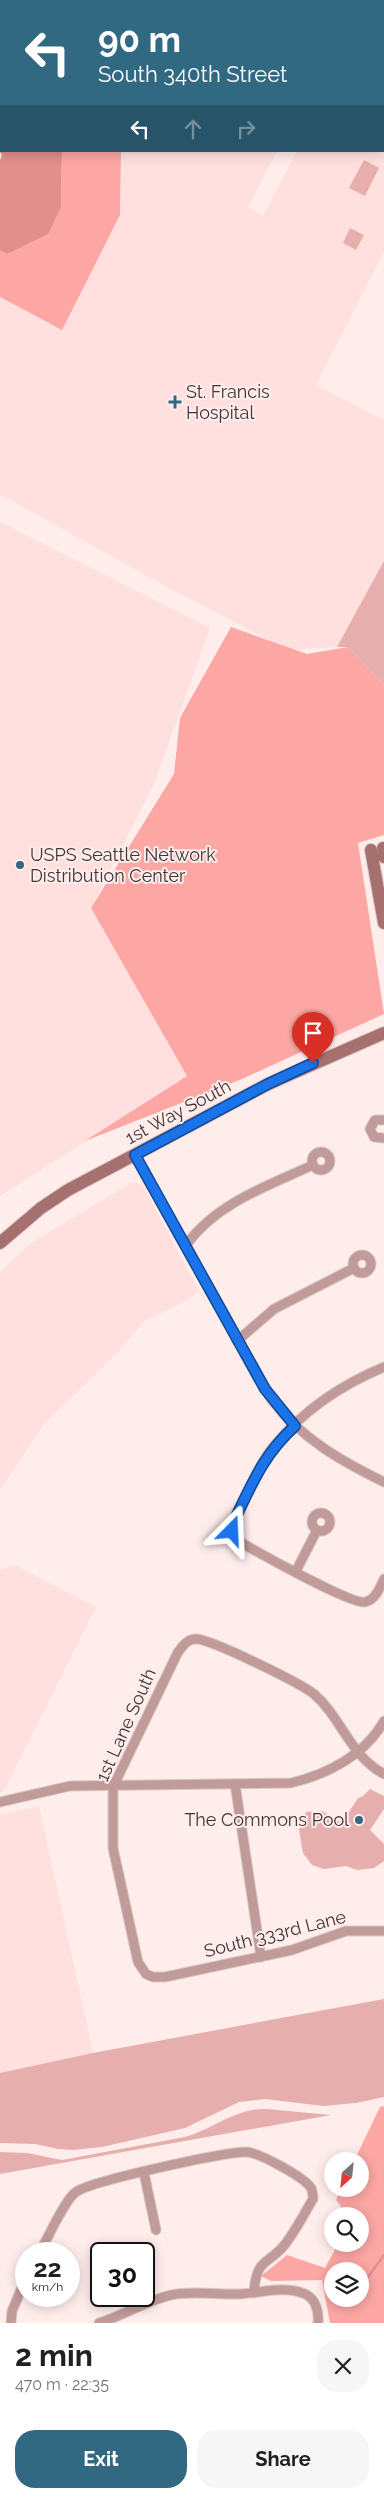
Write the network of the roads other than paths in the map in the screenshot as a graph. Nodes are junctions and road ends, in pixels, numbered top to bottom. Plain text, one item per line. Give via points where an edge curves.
1 (379, 852) edge
2 (384, 923) edge
3 (384, 1033) edge
4 (384, 1120) edge
5 (384, 1138) edge
6 (135, 1155) junction
7 (313, 1165) dead end
8 (0, 1243) edge
9 (186, 1245) junction
10 (354, 1268) dead end
11 (237, 1340) junction
12 (384, 1367) edge
13 (295, 1426) junction
14 (384, 1482) edge
15 (317, 1530) dead end
16 (296, 1571) junction
17 (384, 1579) edge
18 (384, 1721) edge
19 (357, 1752) junction
20 (384, 1774) edge
21 (236, 1784) junction
22 (113, 1787) junction
23 (0, 1802) edge
24 (384, 1931) edge
25 (261, 1956) junction
26 (146, 1974) joint
27 (144, 2173) junction
28 (156, 2230) dead end
29 (46, 2242) edge
30 (254, 2292) junction
31 (15, 2304) edge
32 (318, 2320) edge
33 (11, 2323) edge
34 (99, 2323) edge

1 - 2 main road
3 - 6 main road, 1st Way South via 268,1084
4 - 5 street via 375,1120 370,1128 374,1137
6 - 8 main road, 1st Way South via 68,1190
6 - 9 street
7 - 9 street via 234,1202 202,1224
9 - 11 street
10 - 11 street via 274,1309
11 - 13 street via 272,1400
12 - 13 street via 335,1392
13 - 14 street via 332,1455
13 - 16 street via 274,1445 266,1458 232,1531 242,1543
15 - 16 street
16 - 17 street via 361,1603 374,1597
18 - 19 street
19 - 20 street
19 - 21 street via 336,1767 309,1779 275,1784
19 - 22 street, 1st Lane South via 313,1693 216,1645 201,1639 190,1640 182,1646 172,1664
21 - 22 street
21 - 25 street
22 - 23 street via 59,1787
22 - 26 street, 1st Lane South via 113,1848 138,1962
24 - 25 street, South 333rd Lane via 346,1931 301,1948
25 - 26 street, South 333rd Lane via 165,1977
27 - 28 street
27 - 29 street via 76,2192
27 - 30 street via 214,2156 252,2153 297,2176 311,2187 312,2199 285,2245 265,2260 255,2277
30 - 32 street via 279,2290 305,2294 316,2304
30 - 34 street via 173,2294
31 - 33 street

